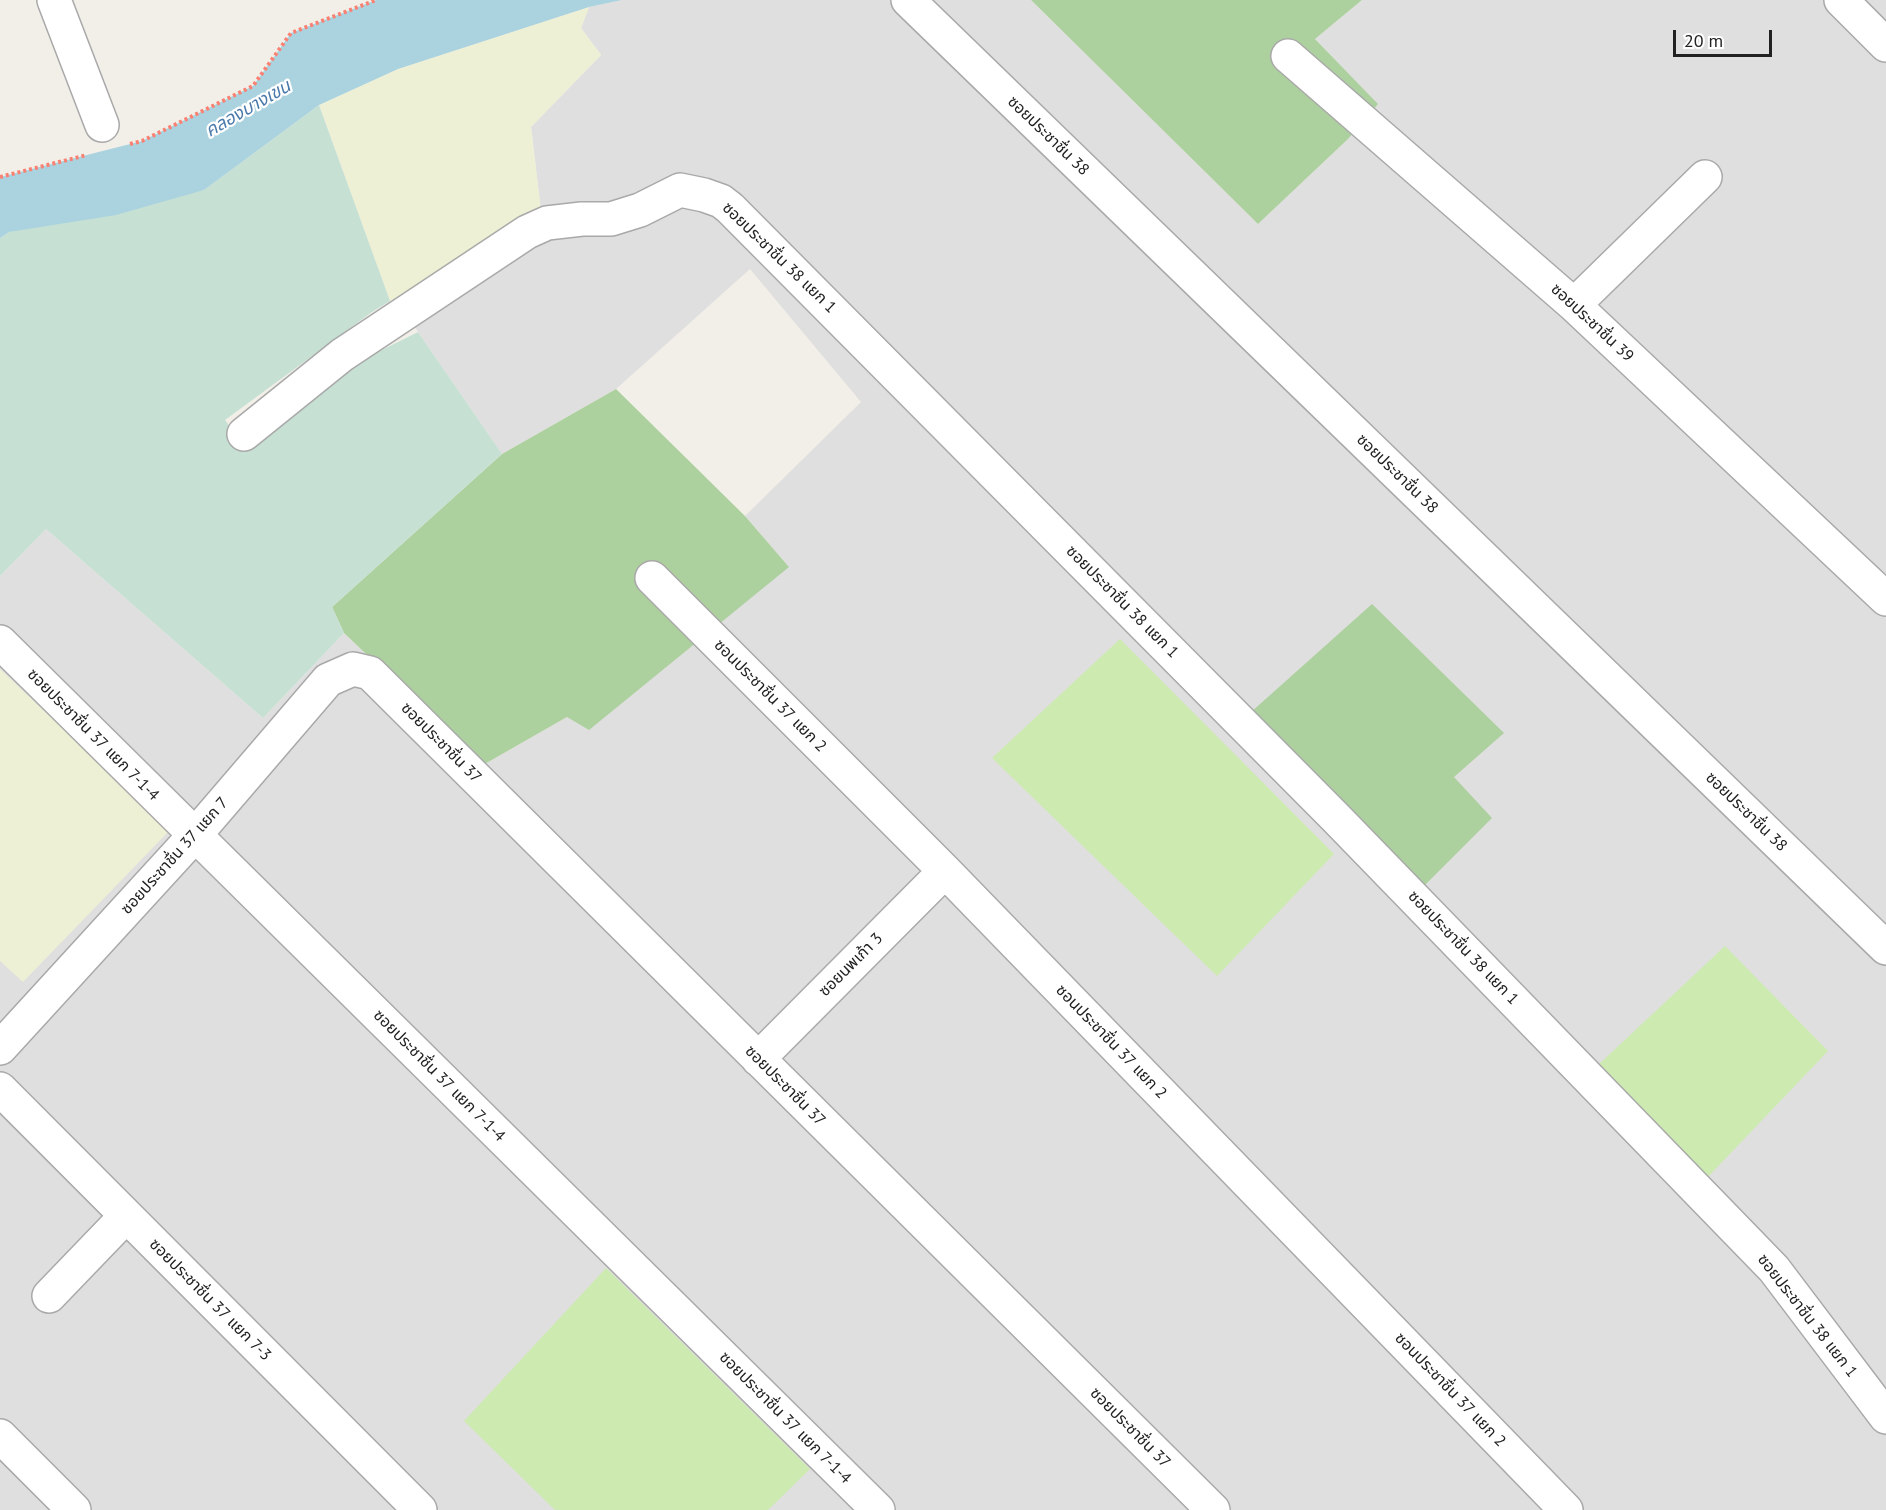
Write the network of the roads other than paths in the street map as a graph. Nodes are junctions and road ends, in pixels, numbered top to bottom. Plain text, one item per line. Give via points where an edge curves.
1 (54, 0) edge
2 (908, 0) edge
3 (1841, 0) edge
4 (1886, 45) edge
5 (1288, 56) dead end
6 (106, 142) road end
7 (1705, 177) dead end
8 (1574, 305) junction
9 (244, 434) dead end
10 (652, 578) dead end
11 (1886, 599) edge
12 (0, 642) edge
13 (353, 669) joint
14 (195, 835) junction
15 (945, 871) junction
16 (1886, 948) edge
17 (0, 1048) edge
18 (758, 1059) junction
19 (0, 1089) edge
20 (126, 1216) junction
21 (49, 1296) dead end
22 (1886, 1417) edge
23 (0, 1436) edge
24 (74, 1510) edge
25 (420, 1510) edge
26 (878, 1510) edge
27 (1214, 1510) edge
28 (1566, 1510) edge

1 - 6 street
2 - 16 street, ซอยประชาชื่น 38
3 - 4 street
5 - 8 street, ซอยประชาชื่น 39
7 - 8 street
8 - 11 street, ซอยประชาชื่น 39
9 - 22 street, ซอยประชาชื่น 38 แยก 1 via 342,355 527,232 546,223 611,219 680,190 721,201 1328,809 1774,1269
10 - 15 street, ซอนประชาชื่น 37 แยก 2
12 - 14 street, ซอยประชาชื่น 37 แยก 7-1-4
13 - 14 street, ซอยประชาชื่น 37 แยก 7 via 328,680
13 - 18 street, ซอยประชาชื่น 37 via 379,680
14 - 17 street, ซอยประชาชื่น 37 แยก 7
14 - 26 street, ซอยประชาชื่น 37 แยก 7-1-4
15 - 18 street, ซอยนพเก้า 3
15 - 28 street, ซอนประชาชื่น 37 แยก 2
18 - 27 street, ซอยประชาชื่น 37
19 - 20 street, ซอยประชาชื่น 37 แยก 7-3
20 - 21 street
20 - 25 street, ซอยประชาชื่น 37 แยก 7-3
23 - 24 street

